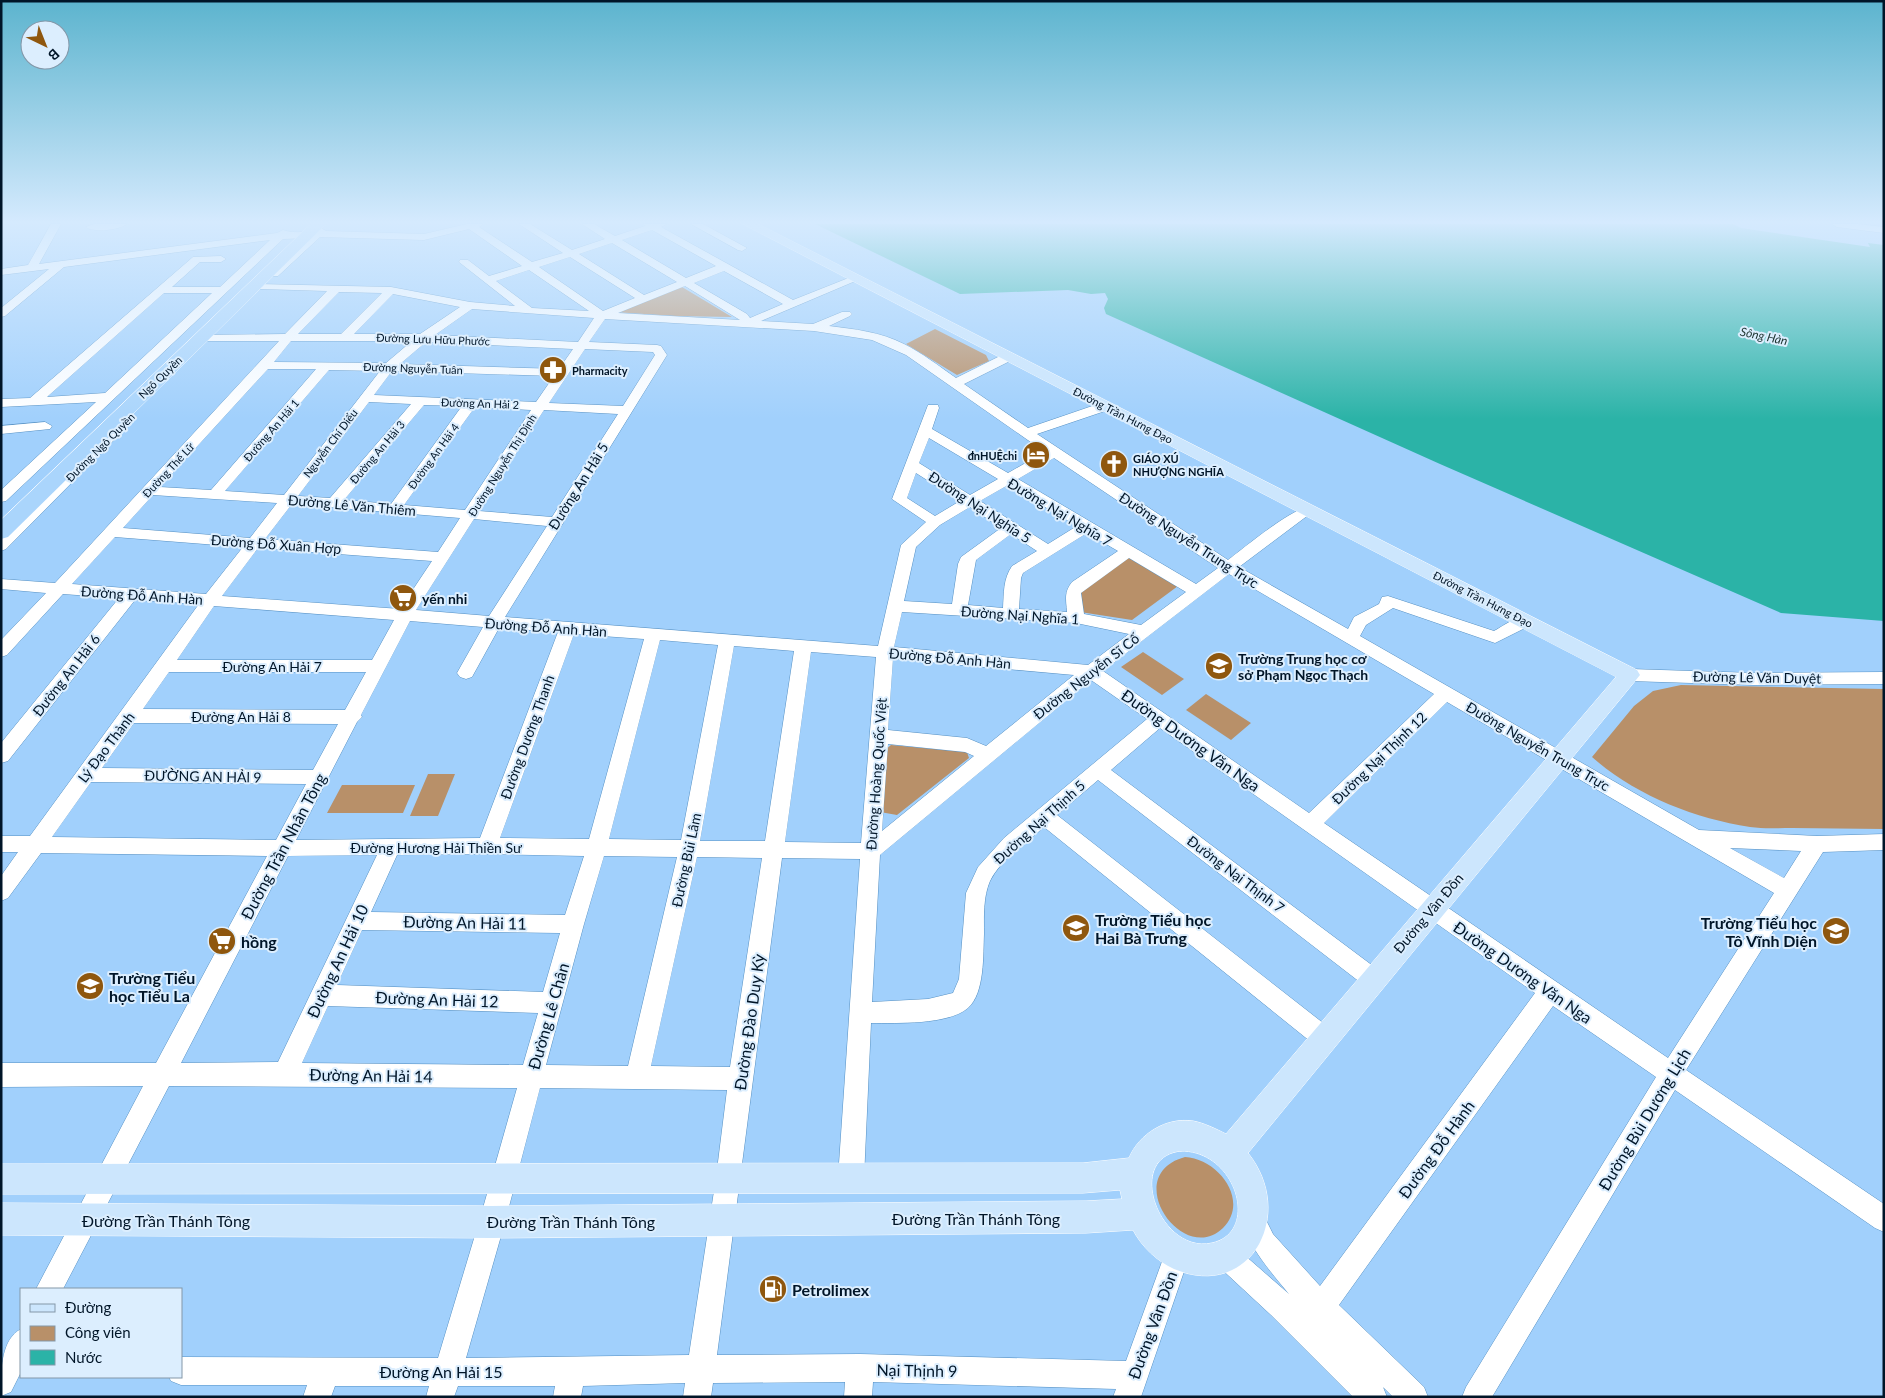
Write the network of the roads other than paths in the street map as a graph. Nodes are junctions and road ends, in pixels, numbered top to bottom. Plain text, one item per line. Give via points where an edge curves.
1 (31, 289) edge
2 (237, 289) edge
3 (242, 289) edge
4 (258, 289) edge
5 (335, 289) edge
6 (348, 289) edge
7 (501, 289) edge
8 (562, 289) edge
9 (628, 289) edge
10 (666, 289) edge
11 (698, 289) edge
12 (764, 289) edge
13 (829, 289) edge
14 (875, 289) edge
15 (162, 290) joint
16 (221, 290) joint
17 (391, 290) junction
18 (642, 298) junction
19 (791, 304) junction
20 (470, 305) junction
21 (530, 311) junction
22 (1, 314) edge
23 (602, 314) junction
24 (846, 314) dead end
25 (747, 323) junction
26 (814, 328) junction
27 (208, 337) junction
28 (288, 337) junction
29 (345, 337) junction
30 (423, 338) junction
31 (581, 344) junction
32 (657, 348) joint
33 (1008, 357) junction
34 (265, 365) junction
35 (326, 366) junction
36 (389, 367) junction
37 (561, 373) junction
38 (955, 383) junction
39 (109, 397) junction
40 (365, 398) junction
41 (34, 401) junction
42 (420, 401) junction
43 (1, 402) edge
44 (471, 403) junction
45 (540, 406) junction
46 (1106, 406) junction
47 (933, 408) dead end
48 (625, 410) junction
49 (45, 426) dead end
50 (1, 430) edge
51 (925, 430) junction
52 (1026, 433) junction
53 (1054, 452) junction
54 (912, 464) junction
55 (24, 477) junction
56 (1, 480) edge
57 (1006, 480) junction
58 (149, 491) junction
59 (215, 494) junction
60 (1, 498) edge
61 (287, 499) junction
62 (971, 501) junction
63 (334, 503) junction
64 (394, 508) junction
65 (1, 509) edge
66 (1308, 510) junction
67 (471, 514) junction
68 (555, 522) junction
69 (935, 522) junction
70 (1012, 527) junction
71 (1086, 527) junction
72 (1, 532) edge
73 (110, 532) junction
74 (255, 543) junction
75 (1, 546) edge
76 (1048, 550) junction
77 (1127, 552) junction
78 (442, 557) junction
79 (1228, 567) junction
80 (1, 584) edge
81 (57, 589) junction
82 (1196, 591) junction
83 (131, 594) junction
84 (210, 600) junction
85 (895, 606) junction
86 (959, 611) junction
87 (1011, 614) junction
88 (404, 616) junction
89 (1076, 618) junction
90 (1526, 621) junction
91 (493, 623) junction
92 (567, 629) junction
93 (1144, 631) junction
94 (653, 635) junction
95 (1351, 638) junction
96 (727, 641) junction
97 (803, 647) junction
98 (1, 651) edge
99 (886, 652) junction
100 (164, 666) junction
101 (379, 666) junction
102 (1090, 671) junction
103 (466, 673) dead end
104 (1630, 675) junction
105 (1884, 678) edge
106 (1446, 693) junction
107 (129, 716) junction
108 (353, 717) junction
109 (1160, 719) junction
110 (879, 736) junction
111 (988, 754) junction
112 (1, 756) edge
113 (1558, 758) junction
114 (1098, 770) junction
115 (85, 774) junction
116 (320, 777) junction
117 (1044, 816) junction
118 (1311, 823) junction
119 (1697, 838) junction
120 (1884, 842) edge
121 (1, 844) edge
122 (36, 844) junction
123 (1816, 844) junction
124 (487, 846) junction
125 (597, 847) junction
126 (282, 848) junction
127 (390, 848) junction
128 (689, 848) junction
129 (775, 849) junction
130 (871, 851) junction
131 (1786, 890) junction
132 (1, 892) edge
133 (1432, 908) junction
134 (356, 920) junction
135 (573, 924) junction
136 (1373, 978) junction
137 (1550, 991) junction
138 (322, 995) junction
139 (552, 1002) junction
140 (860, 1013) junction
141 (1324, 1038) junction
142 (1671, 1073) junction
143 (284, 1074) junction
144 (1, 1075) edge
145 (161, 1075) junction
146 (531, 1076) junction
147 (637, 1077) junction
148 (740, 1079) junction
149 (1230, 1154) junction
150 (1137, 1173) junction
151 (729, 1178) junction
152 (851, 1178) junction
153 (1, 1179) edge
154 (503, 1179) junction
155 (106, 1180) junction
156 (1141, 1214) junction
157 (1884, 1218) edge
158 (1, 1219) edge
159 (86, 1219) junction
160 (723, 1220) junction
161 (1253, 1221) junction
162 (492, 1222) junction
163 (1178, 1254) junction
164 (1225, 1256) junction
165 (51, 1288) edge
166 (1321, 1306) junction
167 (20, 1345) edge
168 (701, 1368) junction
169 (860, 1368) junction
170 (326, 1370) junction
171 (447, 1370) junction
172 (182, 1371) edge
173 (7, 1375) edge
174 (570, 1384) edge
175 (1130, 1386) edge
176 (317, 1397) edge
177 (440, 1397) edge
178 (697, 1397) edge
179 (858, 1397) edge
180 (1373, 1397) edge
181 (1414, 1397) edge
182 (1476, 1397) edge

1 - 22 street
2 - 65 highway, Ngô Quyền
3 - 72 highway, Ngô Quyền
4 - 27 street, Đường Ngô Quyền
5 - 28 street, Đường Thế Lữ
6 - 17 street, Đường Nguyễn Trung Trực
7 - 21 street
8 - 23 street
9 - 18 street
10 - 18 street
11 - 25 street via 743,316
12 - 19 street
13 - 19 street
14 - 33 main road, Đường Trần Hưng Đạo
15 - 16 street
15 - 41 street
16 - 39 street, Đường Ngô Quyền
17 - 20 street, Đường Nguyễn Trung Trực
17 - 29 street
18 - 23 street
19 - 25 street
20 - 21 street, Đường Nguyễn Trung Trực
20 - 30 street, Nguyễn Chí Diểu
21 - 23 street, Đường Nguyễn Trung Trực
23 - 25 street, Đường Nguyễn Trung Trực
23 - 31 street, Đường Nguyễn Thị Định
24 - 26 street
25 - 26 street, Đường Nguyễn Trung Trực
26 - 38 street, Đường Nguyễn Trung Trực via 859,333 892,342
27 - 28 street, Đường Lưu Hữu Phước
27 - 75 street, Đường Ngô Quyền
28 - 29 street, Đường Lưu Hữu Phước
28 - 34 street, Đường Thế Lữ
29 - 30 street, Đường Lưu Hữu Phước
30 - 31 street, Đường Lưu Hữu Phước
30 - 36 street, Nguyễn Chí Diểu
31 - 32 street, Đường Lưu Hữu Phước
31 - 37 street, Đường Nguyễn Thị Định
32 - 48 street, Đường An Hải 5 via 660,355
33 - 38 street
33 - 46 main road, Đường Trần Hưng Đạo
34 - 35 street, Đường Nguyễn Tuân
34 - 58 street, Đường Thế Lữ
35 - 36 street, Đường Nguyễn Tuân
35 - 59 street, Đường An Hải 1
36 - 37 street, Đường Nguyễn Tuân
36 - 40 street, Nguyễn Chí Diểu
37 - 45 street, Đường Nguyễn Thị Định
38 - 52 street, Đường Nguyễn Trung Trực
39 - 41 street
39 - 55 street, Đường Ngô Quyền
40 - 42 street, Đường An Hải 2
40 - 61 street, Nguyễn Chí Diểu
41 - 43 street
42 - 44 street, Đường An Hải 2
42 - 63 street, Đường An Hải 3
44 - 45 street, Đường An Hải 2
44 - 64 street, Đường An Hải 4
45 - 48 street, Đường An Hải 2
45 - 67 street, Đường Nguyễn Thị Định
46 - 52 street
46 - 66 main road, Đường Trần Hưng Đạo
47 - 51 street
48 - 68 street, Đường An Hải 5
49 - 50 street
51 - 54 street
51 - 57 street, Đường Nại Nghĩa 7
52 - 53 street, Đường Nguyễn Trung Trực
53 - 57 street, Đường Hoàng Quốc Việt
53 - 79 street, Đường Nguyễn Trung Trực
54 - 62 street, Đường Nại Nghĩa 5
54 - 69 street via 899,498
55 - 56 street
55 - 60 street, Đường Ngô Quyền
57 - 62 street, Đường Hoàng Quốc Việt
57 - 71 street, Đường Nại Nghĩa 7
58 - 59 street, Đường Lê Văn Thiêm
58 - 73 street, Đường Thế Lữ
59 - 61 street, Đường Lê Văn Thiêm
61 - 63 street, Đường Lê Văn Thiêm
61 - 74 street, Nguyễn Chí Diểu
62 - 69 street, Đường Hoàng Quốc Việt
62 - 70 street, Đường Nại Nghĩa 5
63 - 64 street, Đường Lê Văn Thiêm
64 - 67 street, Đường Lê Văn Thiêm
66 - 79 street, Đường Nguyễn Sĩ Cố
66 - 90 main road, Đường Trần Hưng Đạo
67 - 68 street, Đường Lê Văn Thiêm
67 - 78 street, Đường Nguyễn Thị Định
68 - 91 street, Đường An Hải 5
69 - 85 street, Đường Hoàng Quốc Việt via 909,545
70 - 76 street, Đường Nại Nghĩa 5
70 - 86 street via 969,557
71 - 76 street
71 - 77 street, Đường Nại Nghĩa 7
73 - 74 street, Đường Đỗ Xuân Hợp
73 - 81 street, Đường Thế Lữ
74 - 78 street, Đường Đỗ Xuân Hợp
74 - 84 street, Nguyễn Chí Diểu
76 - 87 street via 1017,570 1013,578
77 - 82 street, Đường Nại Nghĩa 7
77 - 89 street via 1073,592
78 - 88 street, Đường Nguyễn Thị Định
79 - 82 street, Đường Nguyễn Sĩ Cố
79 - 95 street, Đường Nguyễn Trung Trực
80 - 81 street, Đường Đỗ Anh Hàn
81 - 83 street, Đường Đỗ Anh Hàn
81 - 98 street, Đường Thế Lữ
82 - 93 street, Đường Nguyễn Sĩ Cố
83 - 84 street, Đường Đỗ Anh Hàn
83 - 112 street, Đường An Hải 6
84 - 88 street, Đường Đỗ Anh Hàn
84 - 100 street, Lý Đạo Thành
85 - 86 street, Đường Nại Nghĩa 1
85 - 99 street, Đường Hoàng Quốc Việt
86 - 87 street, Đường Nại Nghĩa 1
87 - 89 street, Đường Nại Nghĩa 1
88 - 91 street, Đường Đỗ Anh Hàn
88 - 101 street, Đường Trần Nhân Tông
89 - 93 street, Đường Nại Nghĩa 1
90 - 95 street via 1495,637 1388,601 1386,607 1360,621
90 - 104 main road, Đường Trần Hưng Đạo
91 - 92 street, Đường Đỗ Anh Hàn
91 - 103 street, Đường An Hải 5
92 - 94 street, Đường Đỗ Anh Hàn
92 - 124 street, Đường Dương Thanh
93 - 102 street, Đường Nguyễn Sĩ Cố
94 - 96 street, Đường Đỗ Anh Hàn
94 - 125 street, Đường Lê Chân
95 - 106 street, Đường Nguyễn Trung Trực
96 - 97 street, Đường Đỗ Anh Hàn
96 - 128 street, Đường Bùi Lâm
97 - 99 street, Đường Đỗ Anh Hàn
97 - 129 street, Đường Đào Duy Kỳ
99 - 102 street, Đường Đỗ Anh Hàn
99 - 110 street, Đường Hoàng Quốc Việt
100 - 101 street, Đường An Hải 7
100 - 107 street, Lý Đạo Thành
101 - 108 street, Đường Trần Nhân Tông
102 - 109 street, Đường Dương Văn Nga
102 - 111 street, Đường Nguyễn Sĩ Cố
104 - 105 street, Đường Lê Văn Duyệt via 1754,679
104 - 113 main road, Đường Vân Đồn
106 - 113 street, Đường Nguyễn Trung Trực
106 - 118 street, Đường Nại Thịnh 12
107 - 108 street, Đường An Hải 8
107 - 115 street, Lý Đạo Thành
108 - 116 street, Đường Trần Nhân Tông
109 - 114 street, Đường Nại Thịnh 5
109 - 118 street, Đường Dương Văn Nga
110 - 111 street via 967,745
110 - 130 street, Đường Hoàng Quốc Việt
111 - 130 street, Đường Nguyễn Sĩ Cố
113 - 119 street, Đường Nguyễn Trung Trực
113 - 133 main road, Đường Vân Đồn
114 - 117 street, Đường Nại Thịnh 5
114 - 136 street, Đường Nại Thịnh 7
115 - 116 street, ĐƯỜNG AN HẢl 9
115 - 122 street, Lý Đạo Thành
116 - 126 street, Đường Trần Nhân Tông
117 - 140 street, Đường Nại Thịnh 5 via 1004,851 979,882 974,900 970,984 962,999 946,1007 926,1010
117 - 141 street
118 - 133 street, Đường Dương Văn Nga
119 - 123 street
119 - 131 street, Đường Nguyễn Trung Trực
120 - 123 street
121 - 122 street, Đường Hương Hải Thiền Sư
122 - 126 street, Đường Hương Hải Thiền Sư
122 - 132 street, Lý Đạo Thành
123 - 131 street, Đường Bùi Dương Lịch
124 - 125 street, Đường Hương Hải Thiền Sư
124 - 127 street, Đường Hương Hải Thiền Sư
125 - 128 street, Đường Hương Hải Thiền Sư
125 - 135 street, Đường Lê Chân
126 - 127 street, Đường Hương Hải Thiền Sư
126 - 145 street, Đường Trần Nhân Tông
127 - 134 street, Đường An Hải 10
128 - 129 street, Đường Hương Hải Thiền Sư
128 - 147 street, Đường Bùi Lâm
129 - 130 street, Đường Hương Hải Thiền Sư
129 - 148 street, Đường Đào Duy Kỳ
130 - 140 street, Đường Hoàng Quốc Việt
131 - 142 street, Đường Bùi Dương Lịch
133 - 136 main road, Đường Vân Đồn
133 - 137 street, Đường Dương Văn Nga
134 - 135 street, Đường An Hải 11
134 - 138 street, Đường An Hải 10
135 - 139 street, Đường Lê Chân
136 - 141 main road, Đường Vân Đồn
137 - 142 street, Đường Dương Văn Nga
137 - 166 street, Đường Đỗ Hành
138 - 139 street, Đường An Hải 12
138 - 143 street, Đường An Hải 10
139 - 146 street, Đường Lê Chân
140 - 152 street, Đường Hoàng Quốc Việt
141 - 149 main road, Đường Vân Đồn
142 - 157 street, Đường Dương Văn Nga
142 - 182 street, Đường Bùi Dương Lịch
143 - 145 street, Đường An Hải 14
143 - 146 street, Đường An Hải 14
144 - 145 street, Đường An Hải 14
145 - 155 street, Đường Trần Nhân Tông
146 - 147 street, Đường An Hải 14
146 - 154 street, Đường Lê Chân
147 - 148 street, Đường An Hải 14
148 - 151 street, Đường Đào Duy Kỳ
149 - 150 main road via 1203,1139 1175,1137 1158,1144 1145,1156
149 - 161 main road via 1250,1185
150 - 152 main road via 1083,1178
150 - 156 main road via 1136,1193
151 - 152 main road
151 - 154 main road
151 - 160 street, Đường Đào Duy Kỳ
153 - 155 main road
154 - 155 main road
154 - 162 street, Đường Lê Chân
155 - 159 street, Đường Trần Nhân Tông
156 - 160 main road, Đường Trần Thánh Tông
156 - 163 main road via 1162,1244
158 - 159 main road, Đường Trần Thánh Tông
159 - 162 main road, Đường Trần Thánh Tông
159 - 165 street, Đường Trần Nhân Tông
160 - 162 main road, Đường Trần Thánh Tông
160 - 168 street, Đường Đào Duy Kỳ
161 - 164 main road via 1247,1236
161 - 166 street via 1274,1256
162 - 171 street, Đường Lê Chân
163 - 164 main road via 1210,1260
163 - 175 street, Đường Vân Đồn
164 - 180 street via 1281,1305
166 - 181 street
167 - 173 street
168 - 169 street, Nại Thịnh 9
168 - 174 street, Đường An Hải 15
168 - 178 street, Đường Đào Duy Kỳ
169 - 175 street, Nại Thịnh 9
169 - 179 street
170 - 171 street, Đường An Hải 15
170 - 172 street, Đường An Hải 15
170 - 176 street
171 - 174 street, Đường An Hải 15
171 - 177 street, Đường Lê Chân

